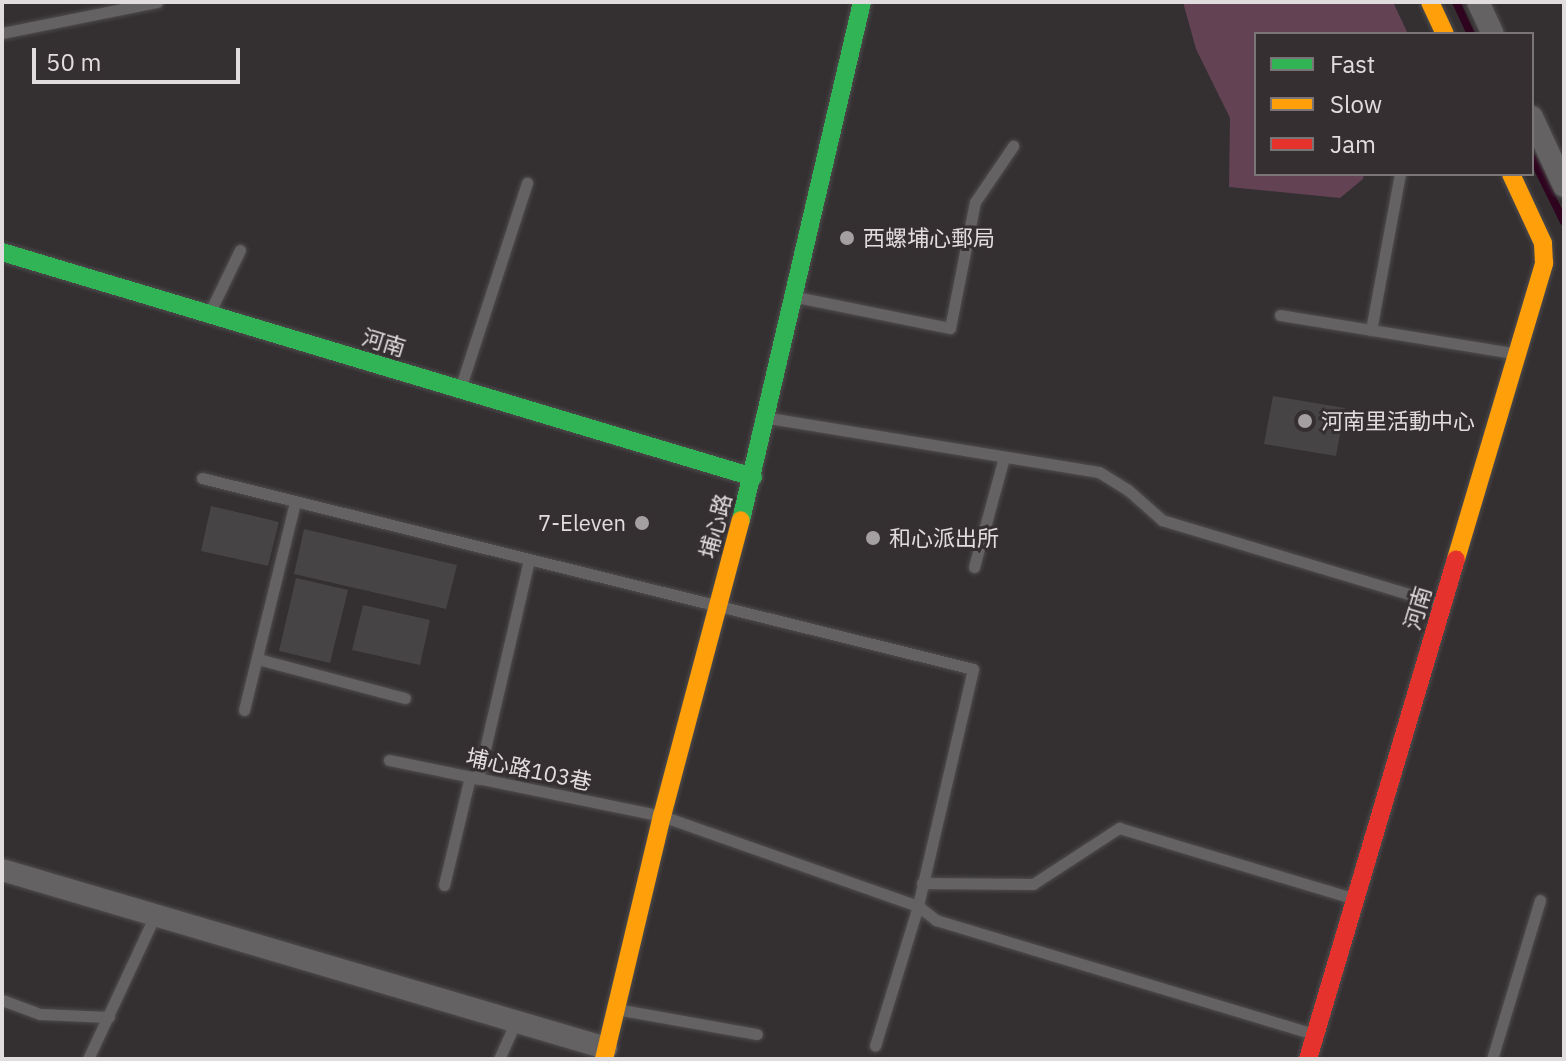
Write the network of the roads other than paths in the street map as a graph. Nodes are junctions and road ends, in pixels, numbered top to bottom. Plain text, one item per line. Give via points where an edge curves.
1 (157, 2) edge
2 (862, 2) edge
3 (1430, 2) edge
4 (1478, 2) edge
5 (1444, 32) edge
6 (1492, 32) edge
7 (2, 33) edge
8 (1534, 121) edge
9 (1013, 146) dead end
10 (1400, 176) edge
11 (1512, 176) edge
12 (527, 183) dead end
13 (1564, 186) edge
14 (240, 250) dead end
15 (2, 252) edge
16 (792, 296) junction
17 (209, 314) junction
18 (1280, 315) dead end
19 (1371, 330) junction
20 (1517, 354) junction
21 (460, 390) junction
22 (765, 417) junction
23 (1004, 457) junction
24 (753, 477) junction
25 (202, 478) dead end
26 (295, 503) junction
27 (529, 560) junction
28 (974, 567) dead end
29 (1443, 604) junction
30 (719, 605) junction
31 (258, 659) junction
32 (405, 698) dead end
33 (244, 710) dead end
34 (389, 760) dead end
35 (474, 778) junction
36 (662, 816) junction
37 (2, 870) edge
38 (922, 883) junction
39 (444, 885) dead end
40 (1355, 899) junction
41 (1540, 900) dead end
42 (918, 906) junction
43 (155, 915) junction
44 (2, 1000) edge
45 (615, 1009) junction
46 (109, 1017) junction
47 (516, 1021) junction
48 (757, 1034) dead end
49 (1315, 1035) junction
50 (875, 1046) dead end
51 (605, 1054) edge
52 (88, 1059) edge
53 (499, 1059) edge
54 (1308, 1059) edge
55 (1492, 1059) edge

1 - 7 lane
2 - 16 street, 埔心路
3 - 5 street
4 - 6 street
8 - 13 street
9 - 16 lane via 975,202 950,328
10 - 19 lane
11 - 20 street, 河南 via 1543,243 1544,263
12 - 21 lane
14 - 17 lane
15 - 17 street, 河南
16 - 22 street, 埔心路
17 - 21 street, 河南
18 - 19 lane
19 - 20 lane
20 - 29 street, 河南
21 - 24 street, 河南
22 - 23 lane
22 - 24 street, 埔心路
23 - 28 lane
23 - 29 lane via 1099,472 1162,520
24 - 30 street, 埔心路
25 - 26 lane
26 - 27 lane
26 - 31 lane
27 - 30 lane
27 - 35 lane
29 - 40 street, 河南
30 - 36 street, 埔心路
30 - 38 lane via 973,669
31 - 32 lane
31 - 33 lane
34 - 35 lane, 埔心路103巷
35 - 36 lane, 埔心路103巷
35 - 39 lane
36 - 42 lane, 埔心路103巷
36 - 45 street, 埔心路
37 - 43 street
38 - 40 lane via 1033,884 1119,828
38 - 42 lane
40 - 49 street, 河南
41 - 55 lane
42 - 49 lane, 埔心路103巷 via 936,920
42 - 50 lane
43 - 46 lane
43 - 47 street
44 - 46 lane via 40,1014
45 - 48 lane
45 - 51 street, 埔心路
46 - 52 lane
47 - 51 street
47 - 53 lane
49 - 54 street, 河南

